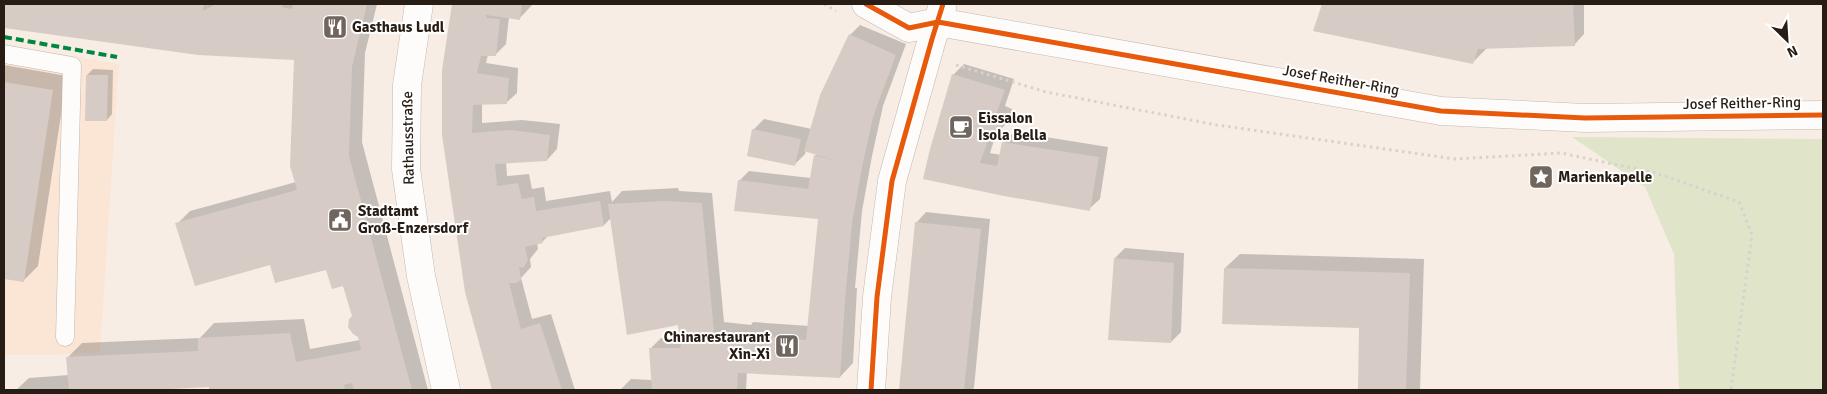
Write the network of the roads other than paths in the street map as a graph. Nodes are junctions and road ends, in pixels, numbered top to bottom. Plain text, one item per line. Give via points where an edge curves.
1 (418, 4) edge
2 (866, 4) edge
3 (937, 10) edge
4 (4, 54) edge
5 (1823, 114) edge
6 (65, 337) dead end
7 (446, 390) edge
8 (871, 390) edge

1 - 7 street, Rathausstraße via 407,85 406,169 421,276
2 - 3 street, Josef Reither-Ring via 909,28
3 - 5 street, Josef Reither-Ring via 1441,111 1585,118
3 - 8 street via 892,181 877,297
4 - 6 lane via 72,66

